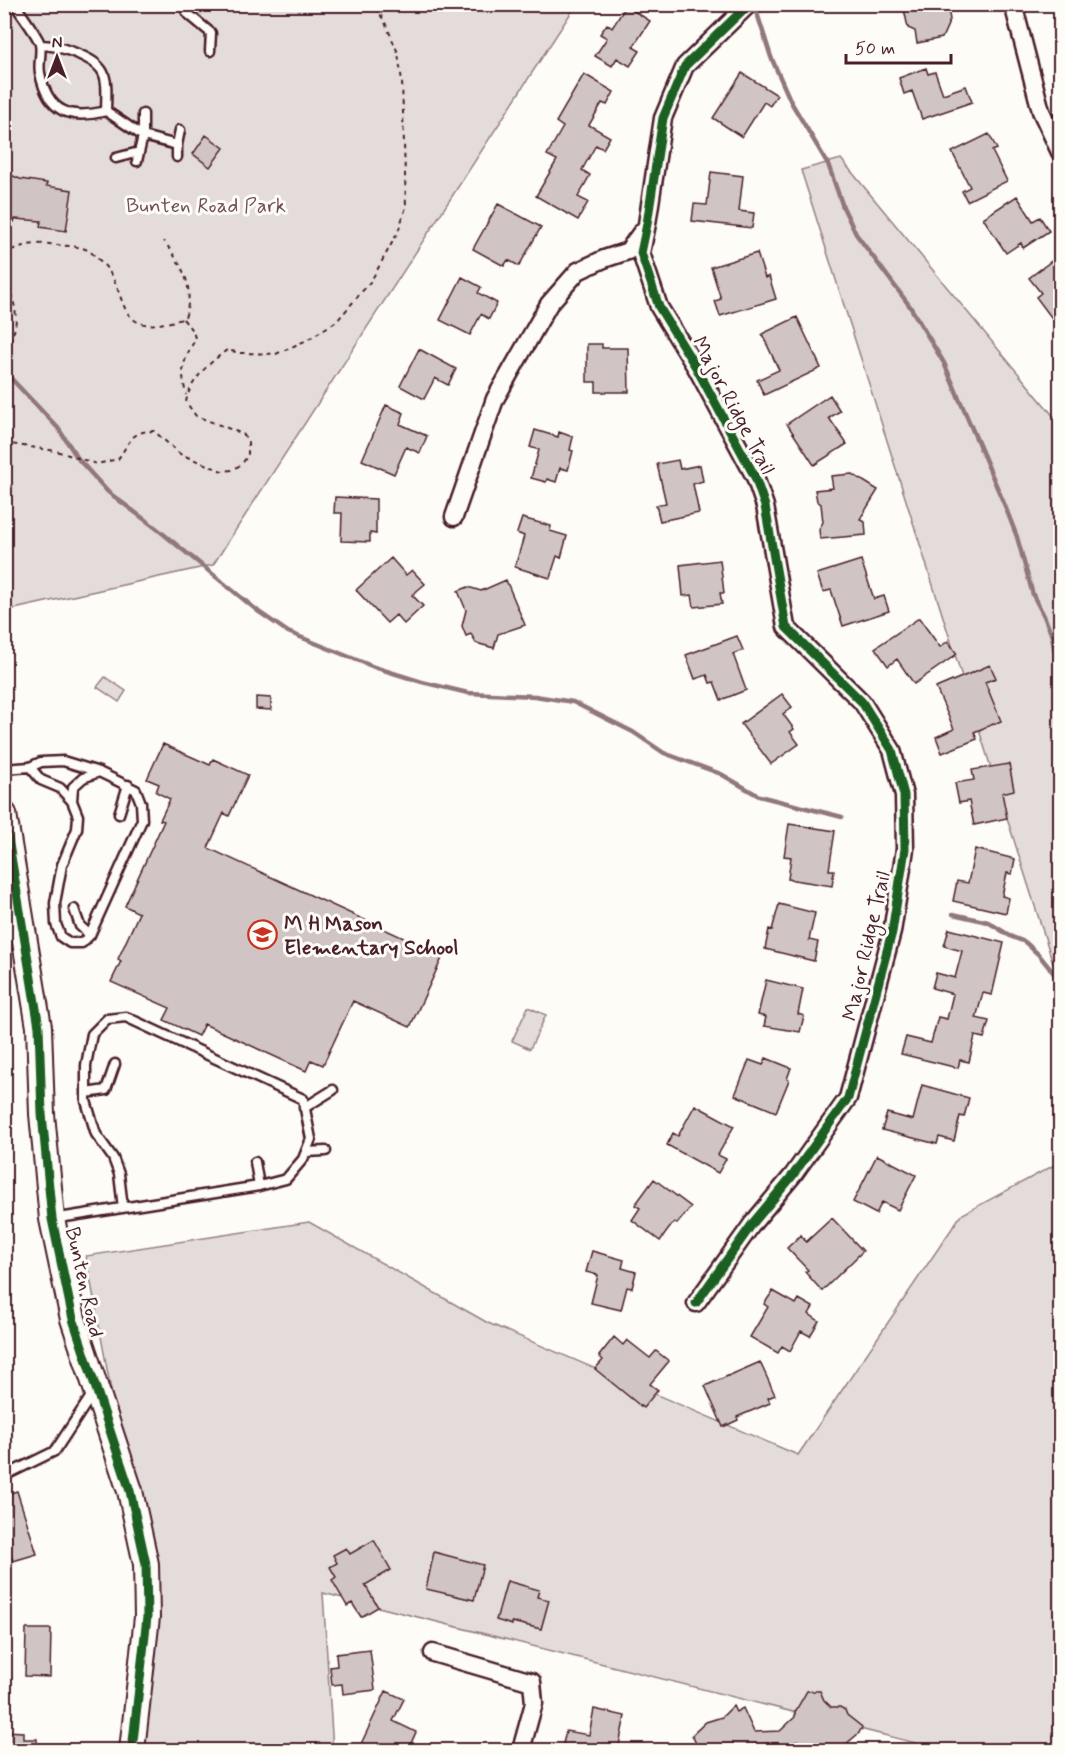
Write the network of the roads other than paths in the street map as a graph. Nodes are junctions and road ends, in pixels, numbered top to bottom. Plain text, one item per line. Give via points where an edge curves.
1 (15, 4) edge
2 (749, 4) edge
3 (1013, 4) edge
4 (187, 13) dead end
5 (40, 45) junction
6 (210, 51) dead end
7 (106, 111) junction
8 (143, 114) dead end
9 (180, 130) dead end
10 (143, 136) junction
11 (177, 145) junction
12 (1060, 152) edge
13 (177, 157) dead end
14 (116, 158) dead end
15 (647, 224) junction
16 (454, 517) dead end
17 (30, 767) junction
18 (4, 770) edge
19 (99, 772) junction
20 (128, 785) junction
21 (72, 801) junction
22 (4, 814) edge
23 (119, 814) dead end
24 (74, 909) dead end
25 (14, 931) edge
26 (90, 935) junction
27 (115, 1064) dead end
28 (333, 1090) dead end
29 (86, 1093) junction
30 (304, 1108) junction
31 (326, 1151) dead end
32 (306, 1152) junction
33 (255, 1162) dead end
34 (259, 1186) junction
35 (123, 1208) junction
36 (52, 1219) junction
37 (696, 1303) dead end
38 (95, 1389) junction
39 (4, 1476) edge
40 (433, 1653) dead end
41 (132, 1750) edge
42 (521, 1750) edge

1 - 5 lane
2 - 15 street, Major Ridge Trail via 685,66 663,118
3 - 12 street via 1041,111
4 - 6 lane via 211,33
5 - 7 lane via 89,58 99,66 105,76
5 - 7 lane via 40,75 54,104 71,115
7 - 10 lane
8 - 10 lane
9 - 11 lane
10 - 11 lane
10 - 14 lane via 138,157
11 - 13 lane
15 - 16 street via 628,251 578,271 549,304 495,399
15 - 37 street, Major Ridge Trail via 641,253 659,307 750,467 765,506 786,627 862,702 892,750 904,795 905,849 892,932 848,1098
17 - 18 lane
17 - 19 lane via 63,761
17 - 21 lane via 41,780 60,788
19 - 20 lane
19 - 21 lane via 73,787
20 - 23 lane
20 - 26 lane via 136,790 142,820
21 - 26 lane via 78,816 77,830 62,865 55,903 56,924 61,937 70,943 82,943
22 - 25 street, Bunten Road
24 - 26 lane via 80,926
25 - 36 street, Bunten Road via 39,1027
27 - 29 lane via 106,1090
28 - 30 lane
29 - 30 lane via 92,1034 107,1019 126,1017 303,1099
29 - 35 lane via 96,1134 119,1174
30 - 32 lane via 311,1139
31 - 32 lane
32 - 34 lane via 286,1179
33 - 34 lane
34 - 35 lane
35 - 36 lane
36 - 38 street, Bunten Road via 73,1319
38 - 39 lane via 55,1451
38 - 41 street, Bunten Road via 130,1491 146,1564 147,1617
40 - 42 street via 532,1682 534,1703

